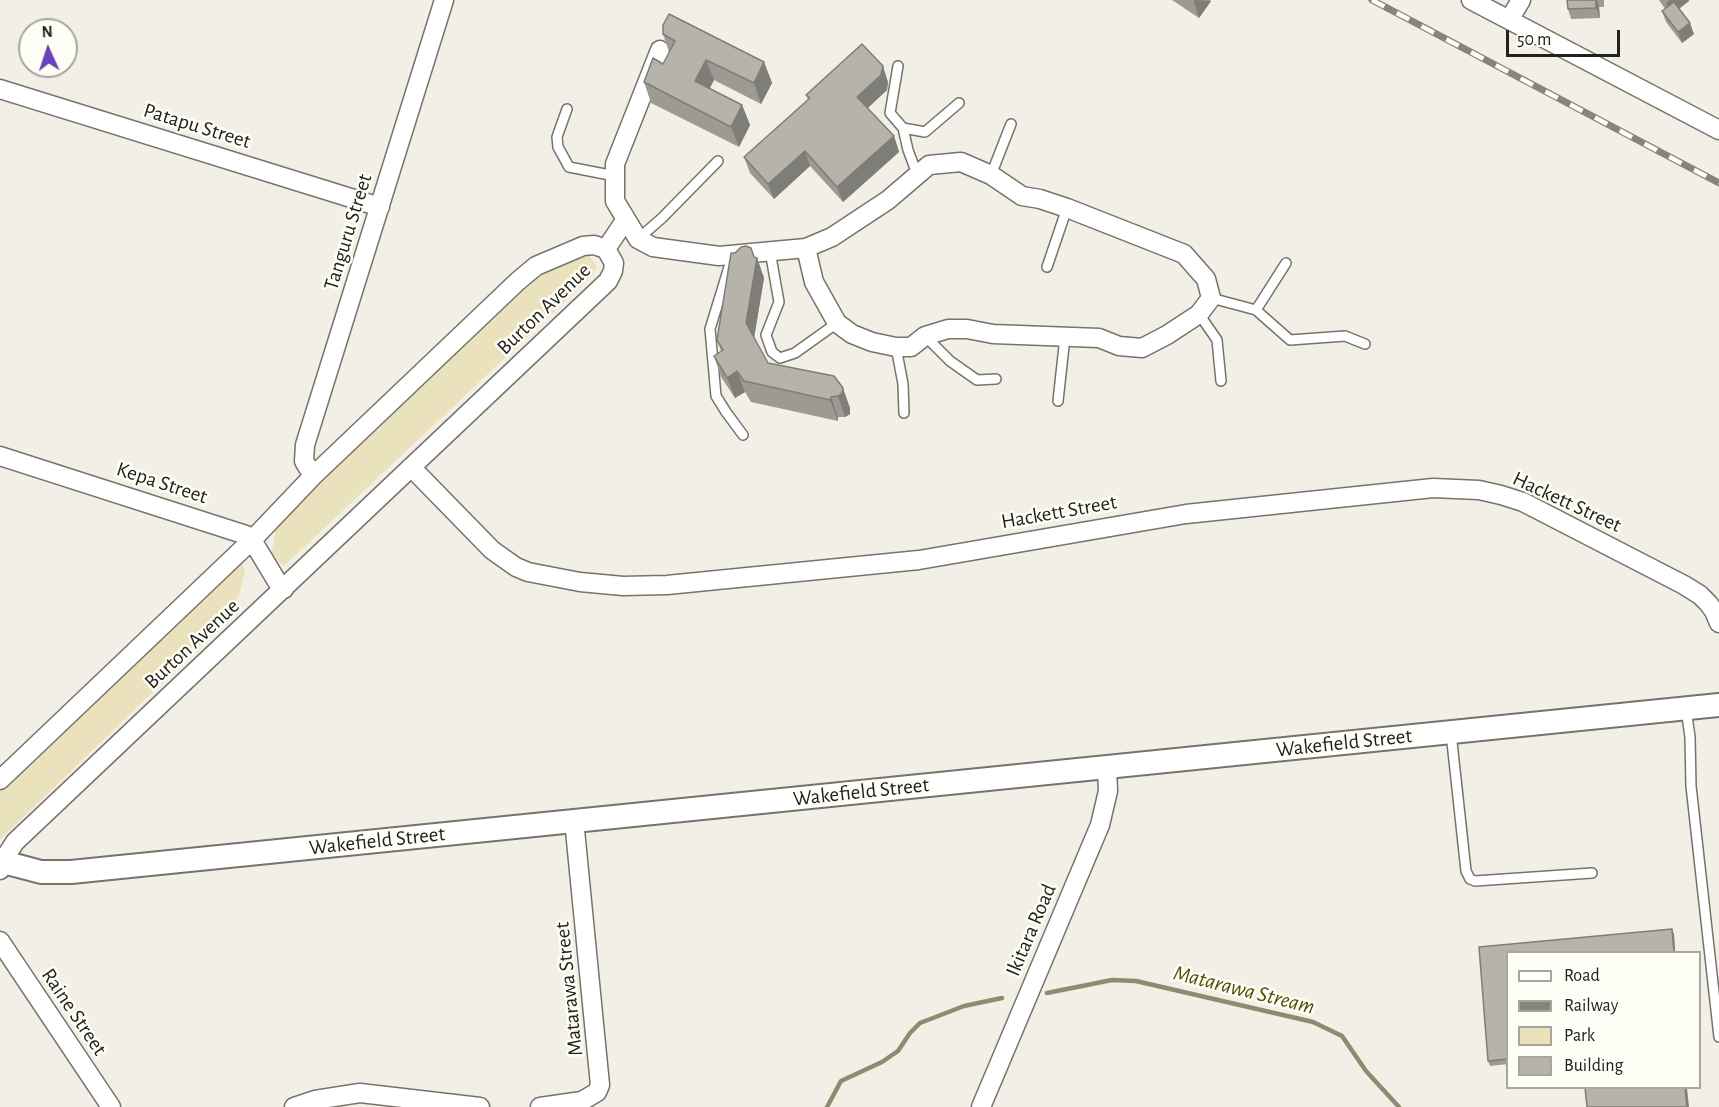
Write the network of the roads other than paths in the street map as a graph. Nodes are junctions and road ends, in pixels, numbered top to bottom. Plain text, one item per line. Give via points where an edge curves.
1 (444, 0) edge
2 (1471, 0) edge
3 (1521, 0) edge
4 (1509, 20) junction
5 (660, 50) dead end
6 (898, 66) dead end
7 (0, 89) edge
8 (959, 102) dead end
9 (567, 109) dead end
10 (1011, 124) dead end
11 (903, 128) junction
12 (1719, 130) edge
13 (718, 161) dead end
14 (917, 174) junction
15 (991, 175) junction
16 (615, 176) junction
17 (380, 207) junction
18 (1067, 207) junction
19 (626, 219) junction
20 (638, 239) junction
21 (806, 248) junction
22 (606, 249) junction
23 (770, 251) junction
24 (732, 255) junction
25 (1286, 263) dead end
26 (1047, 267) dead end
27 (1211, 298) junction
28 (1256, 310) junction
29 (1199, 315) junction
30 (837, 323) junction
31 (925, 336) junction
32 (1065, 337) junction
33 (1365, 344) dead end
34 (896, 347) junction
35 (996, 379) dead end
36 (1221, 381) dead end
37 (1058, 401) dead end
38 (904, 413) dead end
39 (743, 435) dead end
40 (0, 456) edge
41 (411, 467) junction
42 (314, 476) junction
43 (252, 540) junction
44 (284, 588) junction
45 (1719, 622) edge
46 (1719, 705) edge
47 (1686, 708) junction
48 (1451, 733) junction
49 (1107, 767) junction
50 (0, 780) edge
51 (574, 820) junction
52 (1, 865) edge
53 (1592, 873) dead end
54 (0, 941) edge
55 (1719, 1037) edge
56 (111, 1107) edge
57 (294, 1107) edge
58 (480, 1107) edge
59 (540, 1107) edge
60 (981, 1107) edge

1 - 17 street, Tanguru Street
2 - 4 street
3 - 4 street
4 - 12 street
5 - 16 street via 615,164
6 - 11 lane via 890,113
7 - 17 street, Patapu Street
8 - 11 lane via 926,132
9 - 16 lane via 557,137 569,167
10 - 15 lane
11 - 14 lane
13 - 20 lane
14 - 15 street via 929,165 962,162
14 - 21 street via 888,200 832,237
15 - 18 street via 1022,196
16 - 19 street via 615,201
17 - 42 street, Tanguru Street via 305,445 304,461
18 - 26 lane
18 - 27 street via 1184,254 1206,279
19 - 20 street
19 - 22 street
20 - 24 street via 653,247
21 - 23 street
21 - 30 street via 814,282
22 - 41 street, Burton Avenue via 614,263 608,280
22 - 42 street, Burton Avenue via 583,246 536,266
23 - 24 street
23 - 30 lane via 779,302 766,335 772,352 780,358 795,353
24 - 39 lane via 710,329 716,396
25 - 28 lane
27 - 28 lane
27 - 29 street
28 - 33 lane via 1290,340 1345,336
29 - 32 street via 1142,348 1119,346 1099,338
29 - 36 lane via 1217,340
30 - 34 street via 852,334
31 - 32 street via 948,329 967,329
31 - 34 street via 911,347
31 - 35 lane via 977,380
32 - 37 lane
34 - 38 lane
40 - 43 street, Kepa Street via 235,530
41 - 44 street, Burton Avenue
41 - 45 street, Hackett Street via 492,550 516,567 580,582 623,586 919,560 1186,514 1433,488 1479,490 1523,502 1684,585 1700,596
42 - 43 street, Burton Avenue
43 - 44 street
43 - 50 street, Burton Avenue
44 - 52 street, Burton Avenue via 15,842
46 - 47 street, Wakefield Street
47 - 48 street, Wakefield Street
47 - 55 lane
48 - 49 street, Wakefield Street
48 - 53 lane via 1470,879
49 - 51 street, Wakefield Street
49 - 60 street, Ikitara Road via 1108,791 1100,825
51 - 52 street, Wakefield Street via 63,873
51 - 59 street, Matarawa Street via 600,1085 597,1092 582,1101
54 - 56 street, Raine Street
57 - 58 street via 336,1095 360,1093

